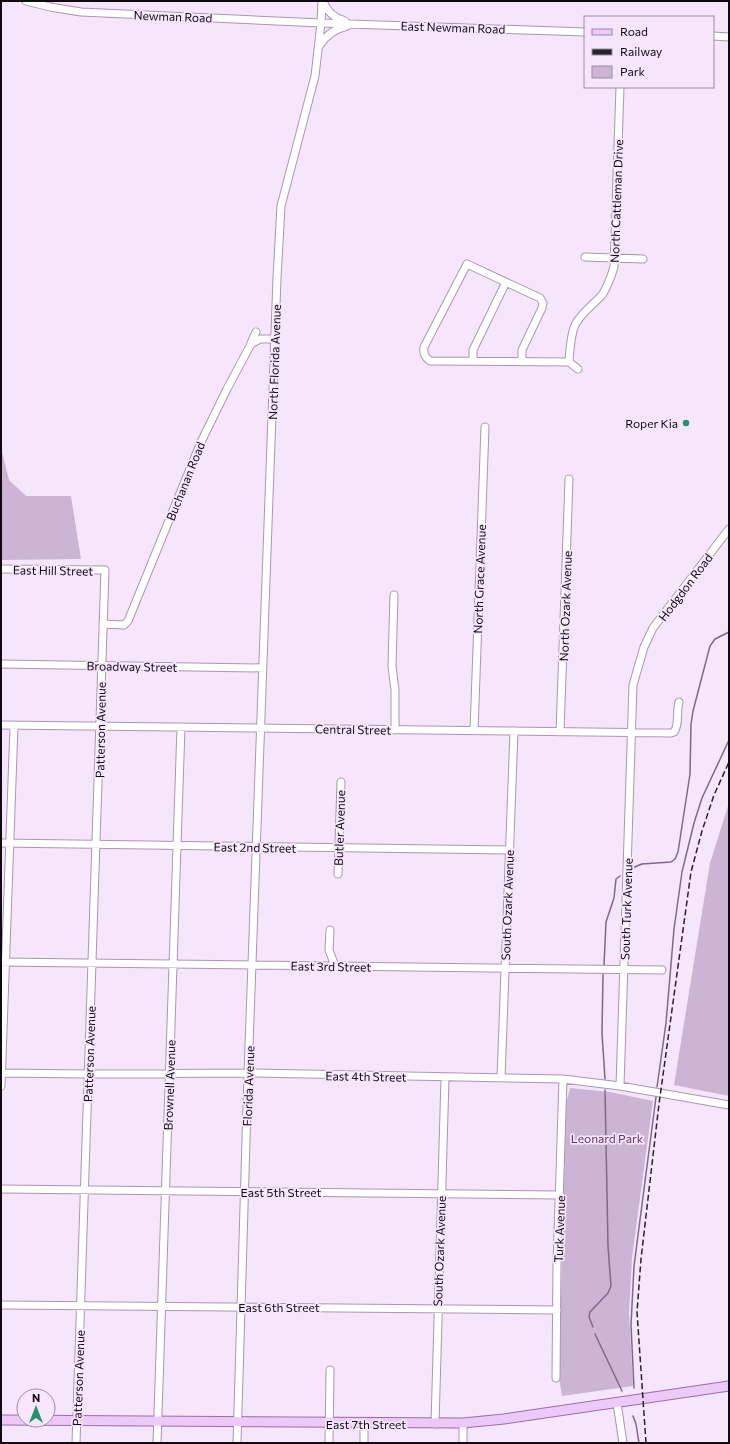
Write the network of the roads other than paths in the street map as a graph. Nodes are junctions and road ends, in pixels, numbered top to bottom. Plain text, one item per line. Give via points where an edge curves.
1 (26, 1) edge
2 (323, 1) edge
3 (321, 23) junction
4 (357, 24) junction
5 (584, 32) edge
6 (714, 36) edge
7 (729, 37) edge
8 (318, 48) junction
9 (620, 88) edge
10 (585, 257) dead end
11 (614, 258) junction
12 (643, 259) dead end
13 (506, 282) junction
14 (256, 332) dead end
15 (275, 339) junction
16 (250, 346) junction
17 (473, 362) junction
18 (522, 362) junction
19 (569, 362) junction
20 (578, 369) dead end
21 (485, 427) dead end
22 (570, 479) dead end
23 (729, 529) edge
24 (1, 569) edge
25 (105, 570) joint
26 (394, 595) dead end
27 (103, 624) junction
28 (1, 664) edge
29 (101, 666) junction
30 (263, 668) junction
31 (679, 702) dead end
32 (1, 725) edge
33 (14, 726) junction
34 (100, 726) junction
35 (181, 727) junction
36 (260, 728) junction
37 (395, 730) junction
38 (474, 731) junction
39 (514, 731) junction
40 (560, 732) junction
41 (631, 732) junction
42 (341, 782) dead end
43 (1, 843) edge
44 (9, 843) junction
45 (96, 844) junction
46 (177, 846) junction
47 (256, 847) junction
48 (339, 848) junction
49 (509, 850) junction
50 (338, 874) dead end
51 (330, 930) dead end
52 (4, 962) edge
53 (93, 963) junction
54 (173, 964) junction
55 (252, 965) junction
56 (335, 966) junction
57 (505, 968) junction
58 (624, 970) junction
59 (662, 970) dead end
60 (1, 1073) edge
61 (169, 1073) junction
62 (248, 1073) junction
63 (88, 1074) junction
64 (445, 1078) junction
65 (501, 1078) junction
66 (563, 1080) junction
67 (1, 1086) edge
68 (620, 1086) junction
69 (729, 1105) edge
70 (1, 1189) edge
71 (84, 1191) junction
72 (166, 1192) junction
73 (245, 1192) junction
74 (441, 1194) junction
75 (560, 1195) junction
76 (1, 1305) edge
77 (81, 1306) junction
78 (161, 1307) junction
79 (241, 1307) junction
80 (437, 1309) junction
81 (557, 1310) junction
82 (330, 1370) dead end
83 (556, 1378) dead end
84 (729, 1386) edge
85 (617, 1403) junction
86 (1, 1420) edge
87 (77, 1421) junction
88 (157, 1422) junction
89 (238, 1422) junction
90 (329, 1423) junction
91 (463, 1423) junction
92 (364, 1424) junction
93 (435, 1424) junction
94 (76, 1443) edge
95 (157, 1443) edge
96 (237, 1443) edge
97 (329, 1443) edge
98 (364, 1443) edge
99 (463, 1443) edge
100 (623, 1443) edge

1 - 3 street, Newman Road via 81,12
2 - 3 street, North Florida Avenue
2 - 4 street via 334,17
3 - 4 street, East Newman Road
3 - 8 street, North Florida Avenue
4 - 5 street, East Newman Road
4 - 8 street via 335,30 326,36
6 - 7 street
8 - 15 street, North Florida Avenue via 315,76 281,206
9 - 11 street, North Cattleman Drive
10 - 11 street
11 - 12 street
11 - 19 street, North Cattleman Drive via 607,287 575,326
13 - 17 street via 473,350
13 - 17 street via 467,264 424,348 424,354 430,361
13 - 18 street via 540,298 543,303 522,350
14 - 16 street, Buchanan Road
15 - 16 street via 258,340
15 - 30 street, North Florida Avenue
16 - 27 street, Buchanan Road via 201,442 128,621 124,625
17 - 18 street
18 - 19 street
19 - 20 street
21 - 38 street, North Grace Avenue
22 - 40 street, North Ozark Avenue
23 - 41 street, Hodgdon Road via 653,628 644,647 634,685
24 - 25 street, East Hill Street
25 - 27 street, Patterson Avenue
26 - 37 street via 392,666
27 - 29 street, Patterson Avenue
28 - 29 street, Broadway Street
29 - 30 street, Broadway Street
29 - 34 street, Patterson Avenue
30 - 36 street, North Florida Avenue
31 - 41 street, Central Street via 674,732
32 - 33 street, Central Street
33 - 34 street, Central Street
33 - 44 street
34 - 35 street, Central Street
34 - 45 street, Patterson Avenue
35 - 36 street, Central Street
35 - 46 street, Brownell Avenue
36 - 37 street, Central Street
36 - 47 street, Florida Avenue
37 - 38 street, Central Street
38 - 39 street, Central Street
39 - 40 street, Central Street
39 - 49 street, South Ozark Avenue
40 - 41 street, Central Street
41 - 58 street, South Turk Avenue
42 - 48 street, Butler Avenue
43 - 44 street, East 2nd Street
44 - 45 street, East 2nd Street
44 - 52 street
45 - 46 street, East 2nd Street
45 - 53 street, Patterson Avenue
46 - 47 street, East 2nd Street
46 - 54 street, Brownell Avenue
47 - 48 street, East 2nd Street
47 - 55 street, Florida Avenue
48 - 49 street, East 2nd Street
48 - 50 street, Butler Avenue
49 - 57 street, South Ozark Avenue
51 - 56 street via 329,950
52 - 53 street, East 3rd Street
52 - 60 street
53 - 54 street, East 3rd Street
53 - 63 street, Patterson Avenue
54 - 55 street, East 3rd Street
54 - 61 street, Brownell Avenue
55 - 56 street, East 3rd Street
55 - 62 street, Florida Avenue
56 - 57 street, East 3rd Street
57 - 58 street, East 3rd Street
57 - 65 street, South Ozark Avenue
58 - 59 street, East 3rd Street
58 - 68 street, South Turk Avenue
60 - 63 street, East 4th Street
60 - 67 street
61 - 62 street, East 4th Street
61 - 63 street, East 4th Street
61 - 72 street, Brownell Avenue
62 - 64 street, East 4th Street
62 - 73 street, Florida Avenue
63 - 71 street, Patterson Avenue
64 - 65 street, East 4th Street
64 - 74 street, South Ozark Avenue
65 - 66 street, East 4th Street
66 - 68 street, East 4th Street
66 - 75 street, Turk Avenue
68 - 69 street, East 4th Street
70 - 71 street, East 5th Street
71 - 72 street, East 5th Street
71 - 77 street, Patterson Avenue
72 - 73 street, East 5th Street
72 - 78 street, Brownell Avenue
73 - 74 street, East 5th Street
73 - 79 street, Florida Avenue
74 - 75 street, East 5th Street
74 - 80 street, South Ozark Avenue
75 - 81 street, Turk Avenue
76 - 77 street, East 6th Street
77 - 78 street, East 6th Street
77 - 87 street, Patterson Avenue
78 - 79 street, East 6th Street
78 - 88 street, Brownell Avenue
79 - 80 street, East 6th Street
79 - 89 street, Florida Avenue
80 - 81 street, East 6th Street
80 - 93 street, South Ozark Avenue
81 - 83 street, Turk Avenue
82 - 90 street
84 - 85 main road, East 7th Street
85 - 91 main road, East 7th Street
85 - 100 street
86 - 87 main road, East 7th Street
87 - 88 main road, East 7th Street
87 - 94 street, Patterson Avenue
88 - 89 main road, East 7th Street
88 - 95 street, Brownell Avenue
89 - 90 main road, East 7th Street
89 - 96 street, Florida Avenue
90 - 92 main road, East 7th Street
90 - 97 street
91 - 93 main road, East 7th Street
91 - 99 street
92 - 93 main road, East 7th Street
92 - 98 street

